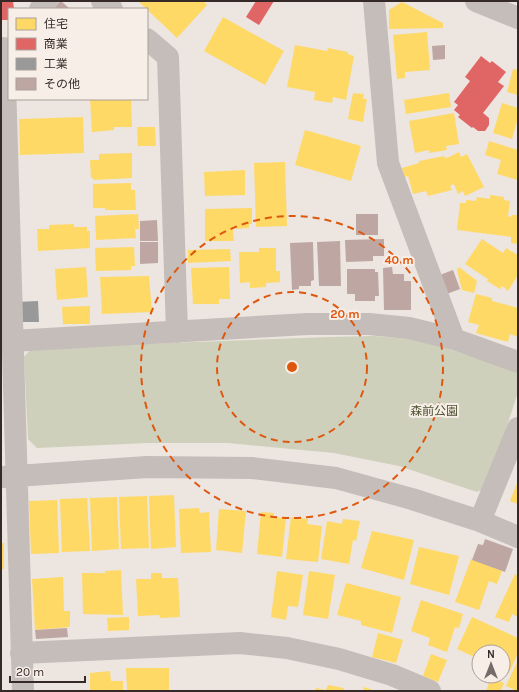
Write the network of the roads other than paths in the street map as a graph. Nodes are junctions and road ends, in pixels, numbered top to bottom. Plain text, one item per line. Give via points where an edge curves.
1 (102, 1) edge
2 (374, 1) edge
3 (476, 1) edge
4 (111, 8) edge
5 (518, 18) edge
6 (148, 40) edge
7 (5, 46) edge
8 (177, 332) junction
9 (454, 339) junction
10 (12, 341) junction
11 (518, 362) edge
12 (518, 428) edge
13 (9, 477) edge
14 (480, 521) junction
15 (518, 537) edge
16 (21, 653) junction
17 (23, 691) edge
18 (430, 691) edge

1 - 4 street
2 - 9 street via 388,163
3 - 5 street
6 - 8 street via 168,57
7 - 10 street
8 - 9 street via 308,324 369,324 409,328
8 - 10 street
9 - 11 street
10 - 13 street
12 - 14 street
13 - 14 street via 147,467 252,468 336,478 412,498
13 - 16 street
14 - 15 street
16 - 17 street
16 - 18 street via 240,643 287,648 340,659 392,675

